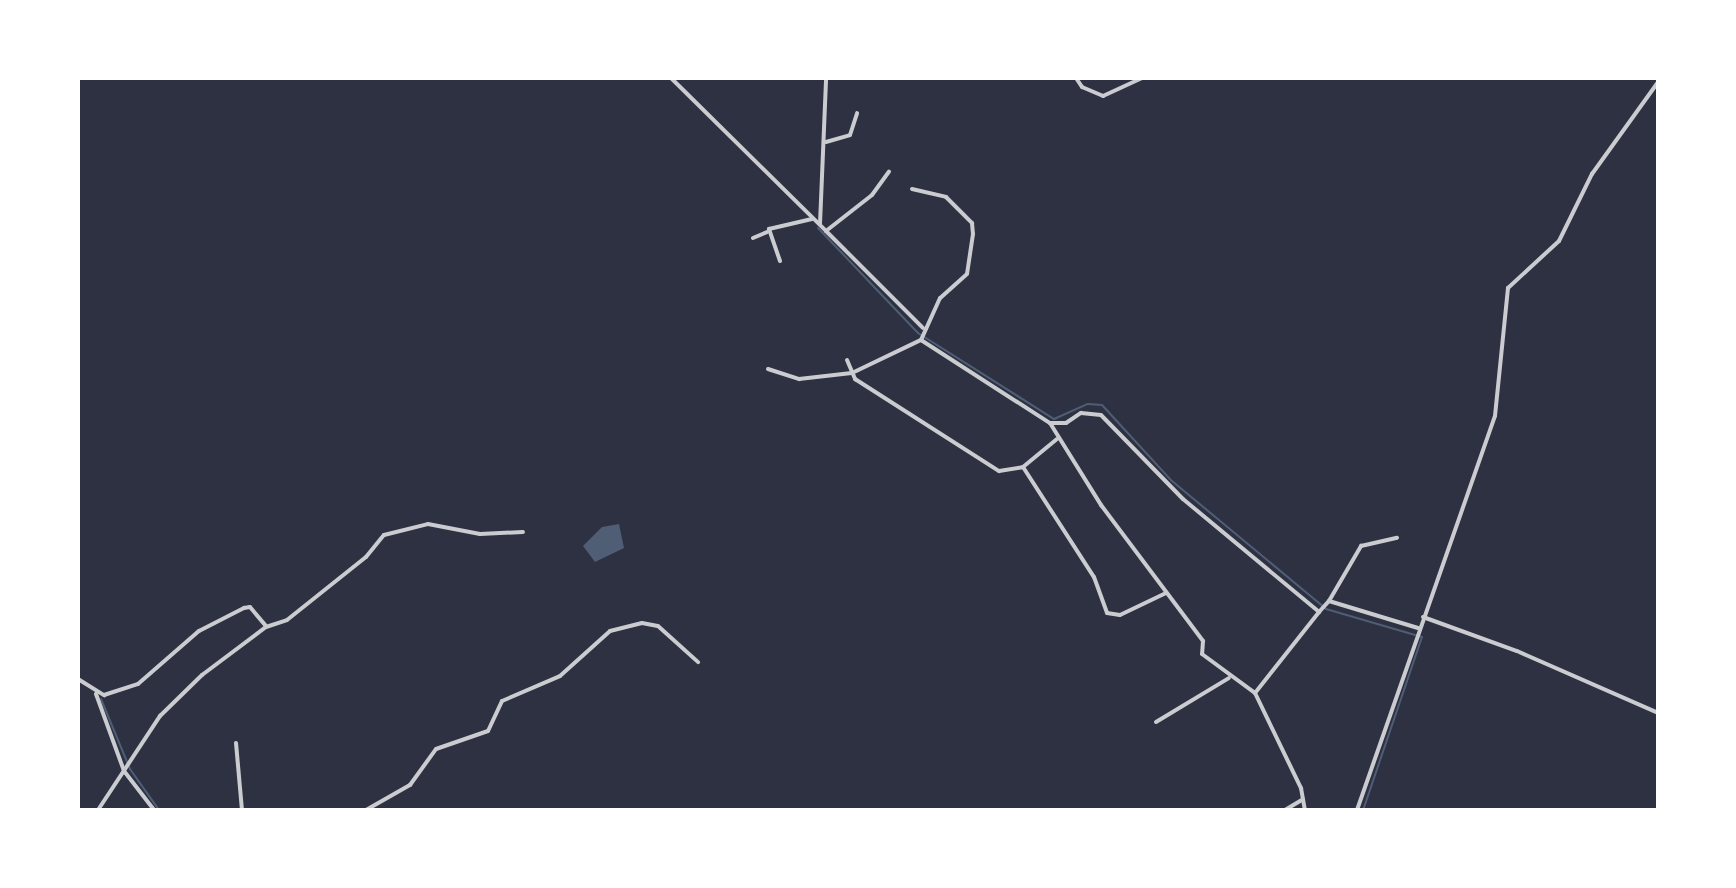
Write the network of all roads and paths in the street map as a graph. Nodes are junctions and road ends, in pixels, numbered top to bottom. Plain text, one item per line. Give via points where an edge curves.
1 (671, 78) edge
2 (826, 78) edge
3 (1076, 78) edge
4 (1142, 78) edge
5 (1658, 82) edge
6 (857, 113) dead end
7 (826, 142) junction
8 (889, 172) dead end
9 (912, 189) dead end
10 (812, 219) junction
11 (820, 224) junction
12 (826, 231) junction
13 (767, 232) junction
14 (753, 238) dead end
15 (780, 261) dead end
16 (922, 334) junction
17 (847, 360) dead end
18 (768, 369) dead end
19 (852, 373) junction
20 (1050, 423) junction
21 (1057, 439) junction
22 (1023, 467) junction
23 (523, 532) dead end
24 (1397, 538) dead end
25 (1166, 593) junction
26 (1324, 606) junction
27 (1423, 617) junction
28 (266, 627) junction
29 (1417, 633) junction
30 (698, 662) dead end
31 (1229, 678) junction
32 (78, 679) edge
33 (1255, 693) junction
34 (96, 694) junction
35 (1658, 713) edge
36 (1156, 722) dead end
37 (236, 743) dead end
38 (124, 771) junction
39 (1303, 799) junction
40 (98, 810) edge
41 (154, 810) edge
42 (242, 810) edge
43 (366, 810) edge
44 (1285, 810) edge
45 (1305, 810) edge
46 (1357, 810) edge

1 - 10 street
2 - 7 street
3 - 4 street via 1082,87 1103,96
5 - 27 street via 1592,174 1559,241 1508,288 1495,416
6 - 7 street via 850,135
7 - 11 street
8 - 12 street via 872,195
9 - 16 street via 946,197 972,223 973,234 967,274 940,298
10 - 11 street
10 - 13 street
11 - 12 street
12 - 16 street
13 - 14 street
13 - 15 street
16 - 19 street
16 - 20 street
17 - 19 street
18 - 19 street via 799,379
19 - 22 street via 986,466 999,471
20 - 21 street
20 - 26 street via 1066,423 1081,413 1101,415 1183,499
21 - 22 street
21 - 25 street
22 - 25 street via 1094,577 1107,613 1120,615
23 - 28 street via 480,534 428,524 394,530 287,620
24 - 26 street via 1361,546
25 - 31 street via 1203,641 1202,654
26 - 29 street
26 - 33 street
27 - 29 street
27 - 35 street via 1517,651
28 - 34 street via 250,607 244,608 199,631 138,684
28 - 38 street via 202,675 160,716
29 - 46 street
30 - 43 street via 658,626 642,623 610,631 560,676 502,701 488,731 436,749 410,785
31 - 33 street
31 - 36 street
32 - 34 street
33 - 39 street
34 - 38 street
37 - 42 street
38 - 40 street
38 - 41 street
39 - 44 street
39 - 45 street

